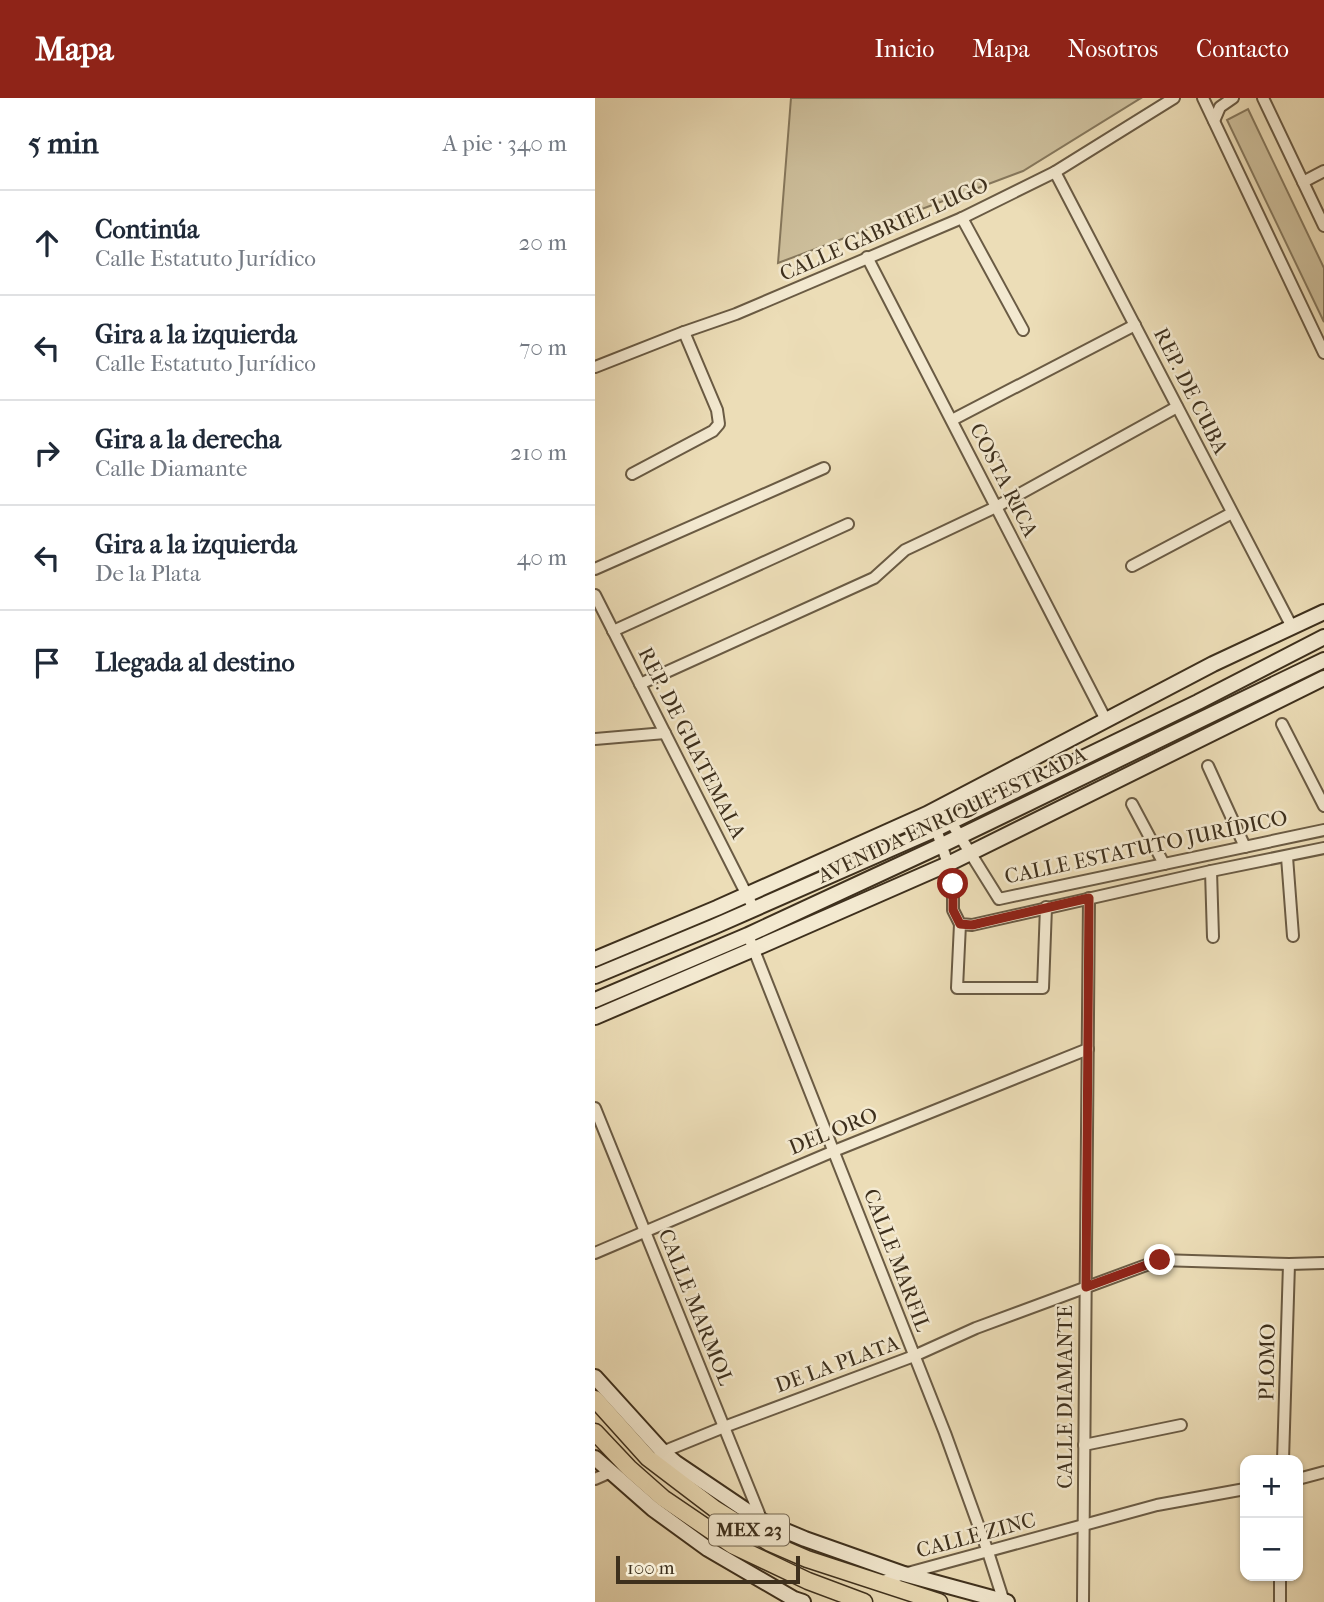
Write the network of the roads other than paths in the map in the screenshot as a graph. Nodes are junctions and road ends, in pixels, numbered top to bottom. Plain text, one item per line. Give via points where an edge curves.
1 (1174, 98) edge
2 (1203, 98) edge
3 (1233, 98) edge
4 (1263, 98) edge
5 (1214, 121) junction
6 (1324, 171) edge
7 (1055, 172) junction
8 (1303, 182) junction
9 (962, 218) junction
10 (1324, 226) edge
11 (867, 257) junction
12 (1135, 326) junction
13 (1023, 330) dead end
14 (684, 332) junction
15 (1324, 352) edge
16 (595, 367) edge
17 (1177, 407) junction
18 (951, 420) junction
19 (824, 468) dead end
20 (632, 474) dead end
21 (996, 507) junction
22 (1233, 513) junction
23 (848, 524) dead end
24 (1132, 566) dead end
25 (595, 569) edge
26 (595, 595) edge
27 (1324, 612) edge
28 (1292, 627) junction
29 (613, 631) junction
30 (1324, 637) edge
31 (1324, 660) edge
32 (1324, 678) edge
33 (640, 684) junction
34 (1106, 720) junction
35 (1282, 724) dead end
36 (665, 733) junction
37 (595, 739) edge
38 (1208, 766) dead end
39 (1132, 804) dead end
40 (941, 806) junction
41 (1324, 806) edge
42 (927, 814) junction
43 (951, 822) junction
44 (936, 829) junction
45 (1324, 830) edge
46 (960, 836) junction
47 (942, 845) junction
48 (1245, 847) junction
49 (1324, 848) edge
50 (971, 853) junction
51 (1287, 857) junction
52 (948, 864) junction
53 (1164, 864) junction
54 (1211, 871) junction
55 (860, 883) junction
56 (747, 895) junction
57 (1089, 898) junction
58 (999, 899) junction
59 (868, 900) junction
60 (1046, 908) junction
61 (754, 909) junction
62 (1001, 917) junction
63 (960, 924) junction
64 (748, 935) junction
65 (1293, 936) dead end
66 (1213, 937) dead end
67 (754, 950) junction
68 (595, 959) edge
69 (636, 959) junction
70 (595, 965) edge
71 (595, 976) edge
72 (595, 1000) edge
73 (595, 1017) edge
74 (1088, 1049) junction
75 (595, 1108) edge
76 (834, 1151) junction
77 (645, 1232) junction
78 (595, 1253) edge
79 (1324, 1263) edge
80 (1289, 1264) junction
81 (1086, 1287) junction
82 (915, 1356) junction
83 (595, 1377) edge
84 (595, 1399) edge
85 (1181, 1425) dead end
86 (724, 1427) junction
87 (595, 1432) edge
88 (1084, 1444) junction
89 (655, 1455) junction
90 (1283, 1455) edge
91 (595, 1458) edge
92 (611, 1472) junction
93 (1324, 1472) edge
94 (1303, 1478) edge
95 (595, 1479) edge
96 (1240, 1490) edge
97 (762, 1521) junction
98 (1084, 1526) junction
99 (988, 1552) junction
100 (904, 1574) junction
101 (1280, 1581) edge
102 (880, 1582) junction
103 (773, 1586) junction
104 (779, 1602) edge
105 (803, 1602) edge
106 (862, 1602) edge
107 (939, 1602) edge
108 (1005, 1602) edge
109 (1083, 1602) edge
110 (1280, 1602) edge

1 - 7 street, CALLE GABRIEL LUGO
2 - 5 street
3 - 5 street via 1220,107
4 - 8 street
5 - 15 street
6 - 8 street
7 - 9 street, CALLE GABRIEL LUGO
7 - 12 street, REP. DE CUBA
8 - 10 street
9 - 11 street, CALLE GABRIEL LUGO
9 - 13 street
11 - 14 street, CALLE GABRIEL LUGO
11 - 18 street, COSTA RICA
12 - 17 street, REP. DE CUBA
12 - 18 street
14 - 16 street, CALLE GABRIEL LUGO
14 - 20 street via 719,424
17 - 21 street
17 - 22 street, REP. DE CUBA
18 - 21 street, COSTA RICA
19 - 25 street
21 - 33 street via 905,550 874,578
21 - 34 street, COSTA RICA
22 - 24 street
22 - 28 street, REP. DE CUBA
23 - 29 street
26 - 29 street, REP. DE GUATEMALA
27 - 28 street
28 - 34 street
29 - 33 street, REP. DE GUATEMALA
30 - 43 street, AVENIDA ENRIQUE ESTRADA
31 - 46 street, AVENIDA ENRIQUE ESTRADA
32 - 50 street
33 - 36 street, REP. DE GUATEMALA
34 - 40 street
35 - 41 street
36 - 37 street
36 - 56 street, REP. DE GUATEMALA
38 - 48 street
39 - 53 street
40 - 42 street
40 - 43 street, CALLE ESTATUTO JURÍDICO
42 - 44 street
42 - 56 street
43 - 44 street, AVENIDA ENRIQUE ESTRADA
43 - 46 street, CALLE ESTATUTO JURÍDICO
44 - 47 street
44 - 61 street, AVENIDA ENRIQUE ESTRADA
45 - 48 street, CALLE ESTATUTO JURÍDICO
46 - 47 street, AVENIDA ENRIQUE ESTRADA
46 - 50 street, CALLE ESTATUTO JURÍDICO
47 - 52 street
47 - 55 street, AVENIDA ENRIQUE ESTRADA
48 - 53 street, CALLE ESTATUTO JURÍDICO
49 - 51 street, CALLE ESTATUTO JURÍDICO
50 - 52 street
50 - 58 street, CALLE ESTATUTO JURÍDICO
51 - 54 street, CALLE ESTATUTO JURÍDICO
51 - 65 street
52 - 59 street
52 - 63 street via 953,910
53 - 58 street, CALLE ESTATUTO JURÍDICO
54 - 57 street, CALLE ESTATUTO JURÍDICO
54 - 66 street
55 - 59 street
55 - 64 street, AVENIDA ENRIQUE ESTRADA
56 - 61 street, REP. DE GUATEMALA
56 - 68 street
57 - 60 street, CALLE ESTATUTO JURÍDICO
57 - 74 street, CALLE DIAMANTE
58 - 62 street
59 - 67 street
60 - 62 street, CALLE ESTATUTO JURÍDICO
60 - 63 street via 1043,988 957,988
61 - 69 street, AVENIDA ENRIQUE ESTRADA
62 - 63 street, CALLE ESTATUTO JURÍDICO
64 - 67 street, CALLE MARFIL
64 - 72 street, AVENIDA ENRIQUE ESTRADA
67 - 73 street
67 - 76 street, CALLE MARFIL
69 - 70 street
69 - 71 street, AVENIDA ENRIQUE ESTRADA
74 - 76 street, DEL ORO
74 - 81 street, CALLE DIAMANTE
75 - 77 street, CALLE MARMOL
76 - 77 street, DEL ORO
76 - 82 street, CALLE MARFIL
77 - 78 street, DEL ORO
77 - 86 street, CALLE MARMOL
79 - 80 street, DE LA PLATA
80 - 81 street, DE LA PLATA via 1160,1260
80 - 90 street, PLOMO
81 - 82 street, DE LA PLATA
81 - 88 street, CALLE DIAMANTE
82 - 86 street, DE LA PLATA
82 - 99 street, CALLE MARFIL
83 - 89 street
84 - 89 main road, MEX 23
85 - 88 street
86 - 89 street, DE LA PLATA
86 - 97 street, CALLE MARMOL
87 - 106 main road, MEX 23 via 663,1498 732,1545
88 - 98 street, CALLE DIAMANTE
89 - 97 street via 677,1463
89 - 102 main road, MEX 23 via 715,1509 770,1543
91 - 92 street
92 - 95 street
92 - 103 street via 709,1549
93 - 94 street
96 - 98 street, CALLE ZINC
97 - 100 street
98 - 99 street, CALLE ZINC
98 - 109 street, CALLE DIAMANTE
99 - 100 street, CALLE ZINC
99 - 108 street, CALLE MARFIL
100 - 102 street, CALLE ZINC
100 - 108 street
101 - 110 street
102 - 107 main road, MEX 23
103 - 104 street
103 - 105 street

